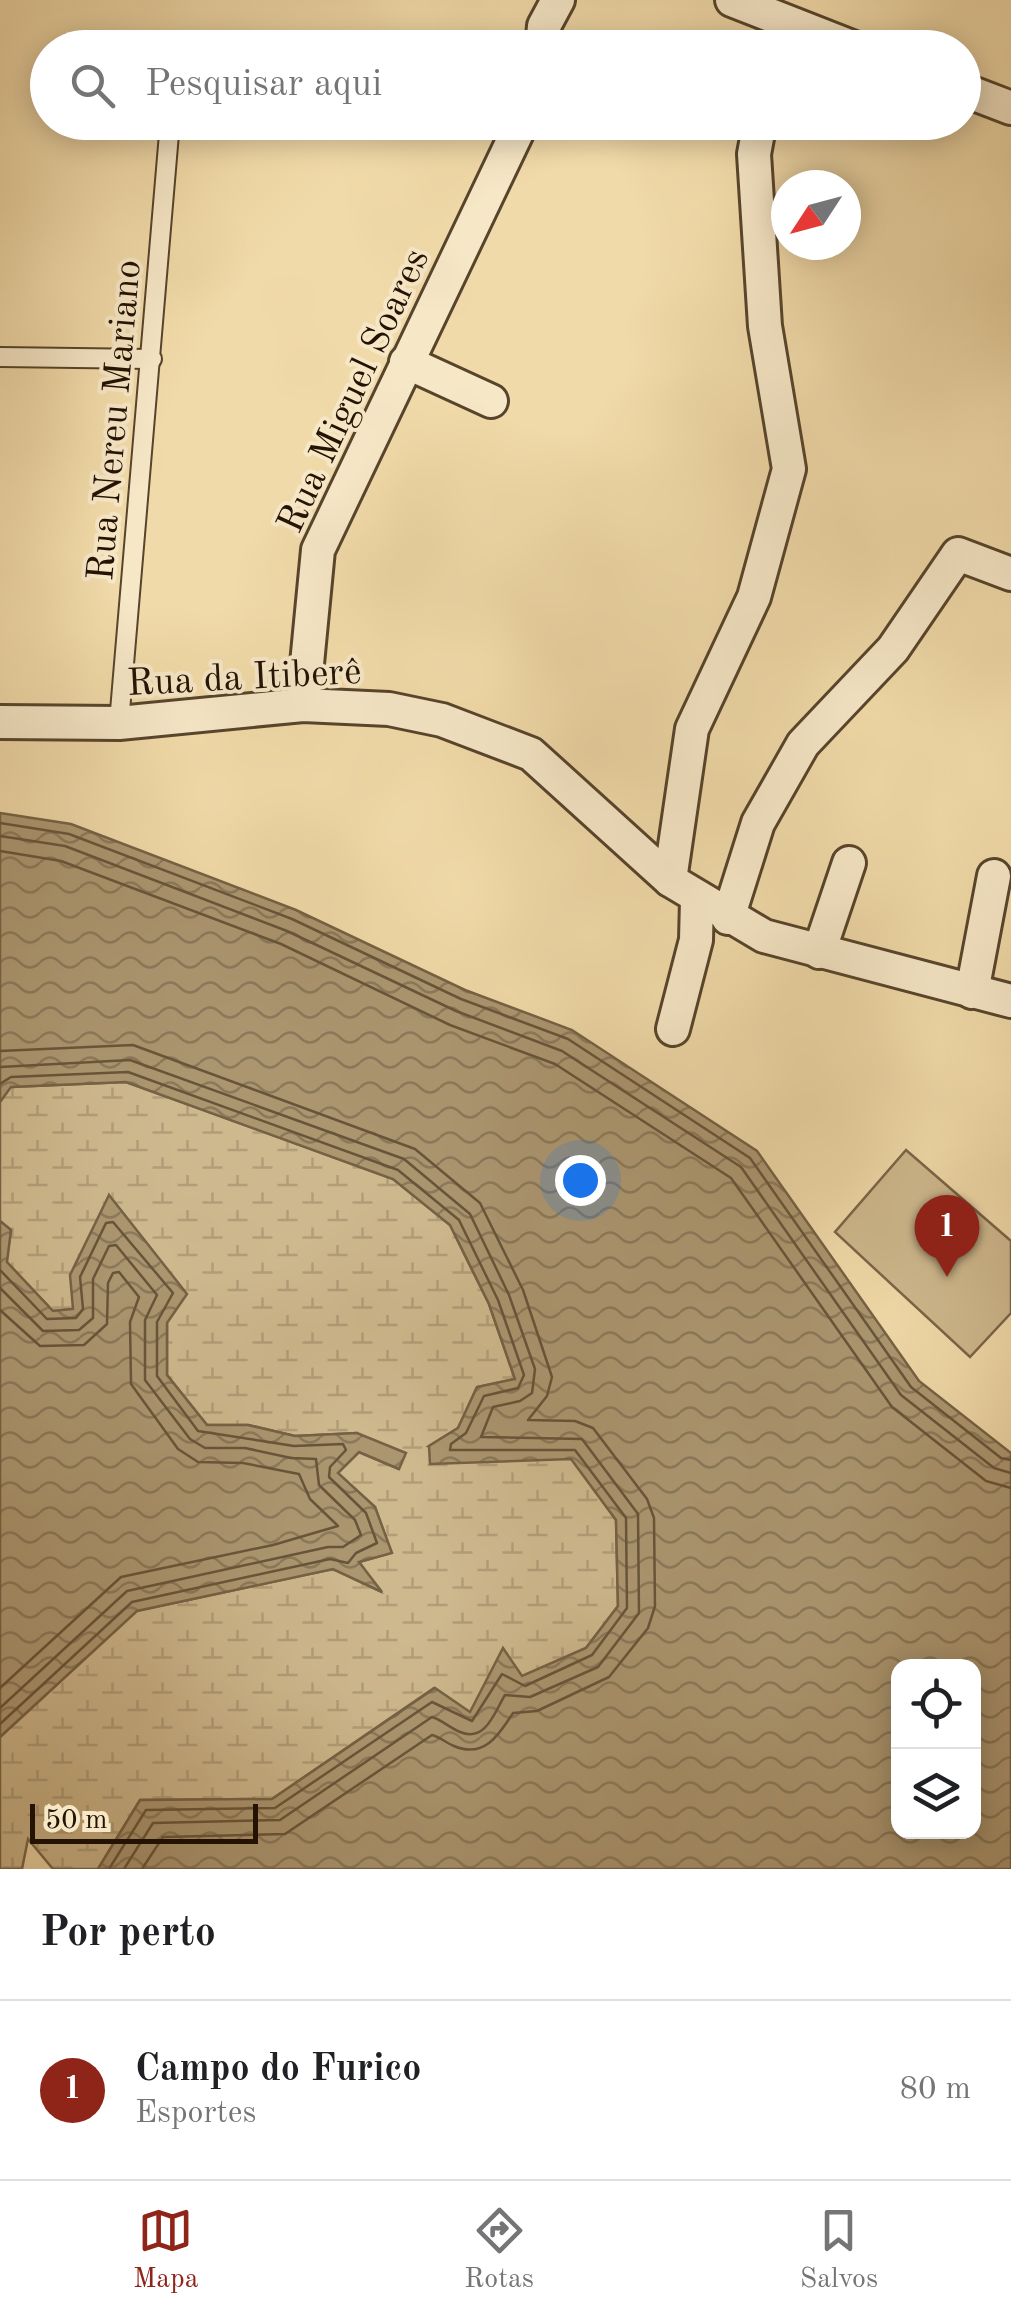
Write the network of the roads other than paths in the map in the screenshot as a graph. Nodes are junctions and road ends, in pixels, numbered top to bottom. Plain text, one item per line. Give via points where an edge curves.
1 (558, 0) edge
2 (732, 0) edge
3 (544, 30) edge
4 (770, 30) edge
5 (981, 97) edge
6 (1011, 108) edge
7 (169, 140) edge
8 (513, 140) edge
9 (757, 140) edge
10 (0, 357) edge
11 (152, 359) junction
12 (406, 362) junction
13 (491, 401) dead end
14 (1011, 574) edge
15 (303, 705) junction
16 (0, 722) edge
17 (119, 723) junction
18 (849, 863) dead end
19 (994, 876) dead end
20 (670, 880) junction
21 (698, 900) junction
22 (728, 918) junction
23 (818, 952) junction
24 (972, 992) junction
25 (1011, 1002) edge
26 (673, 1029) dead end

1 - 3 street
2 - 4 street
5 - 6 street
7 - 11 lane, Rua Nereu Mariano
8 - 12 street, Rua Miguel Soares
9 - 20 street via 765,326 789,468 754,596 692,729
10 - 11 lane
11 - 17 lane, Rua Nereu Mariano
12 - 13 street
12 - 15 street, Rua Miguel Soares via 318,550
14 - 22 street via 958,554 893,649 803,744 758,823
15 - 17 street, Rua da Itiberê
15 - 20 street, Rua da Itiberê via 390,709 442,720 531,754
16 - 17 street, Rua da Itiberê
18 - 23 street
19 - 24 street
20 - 21 street, Rua da Itiberê
21 - 22 street, Rua da Itiberê
21 - 26 street via 696,940
22 - 23 street, Rua da Itiberê
23 - 24 street, Rua da Itiberê
24 - 25 street, Rua da Itiberê

